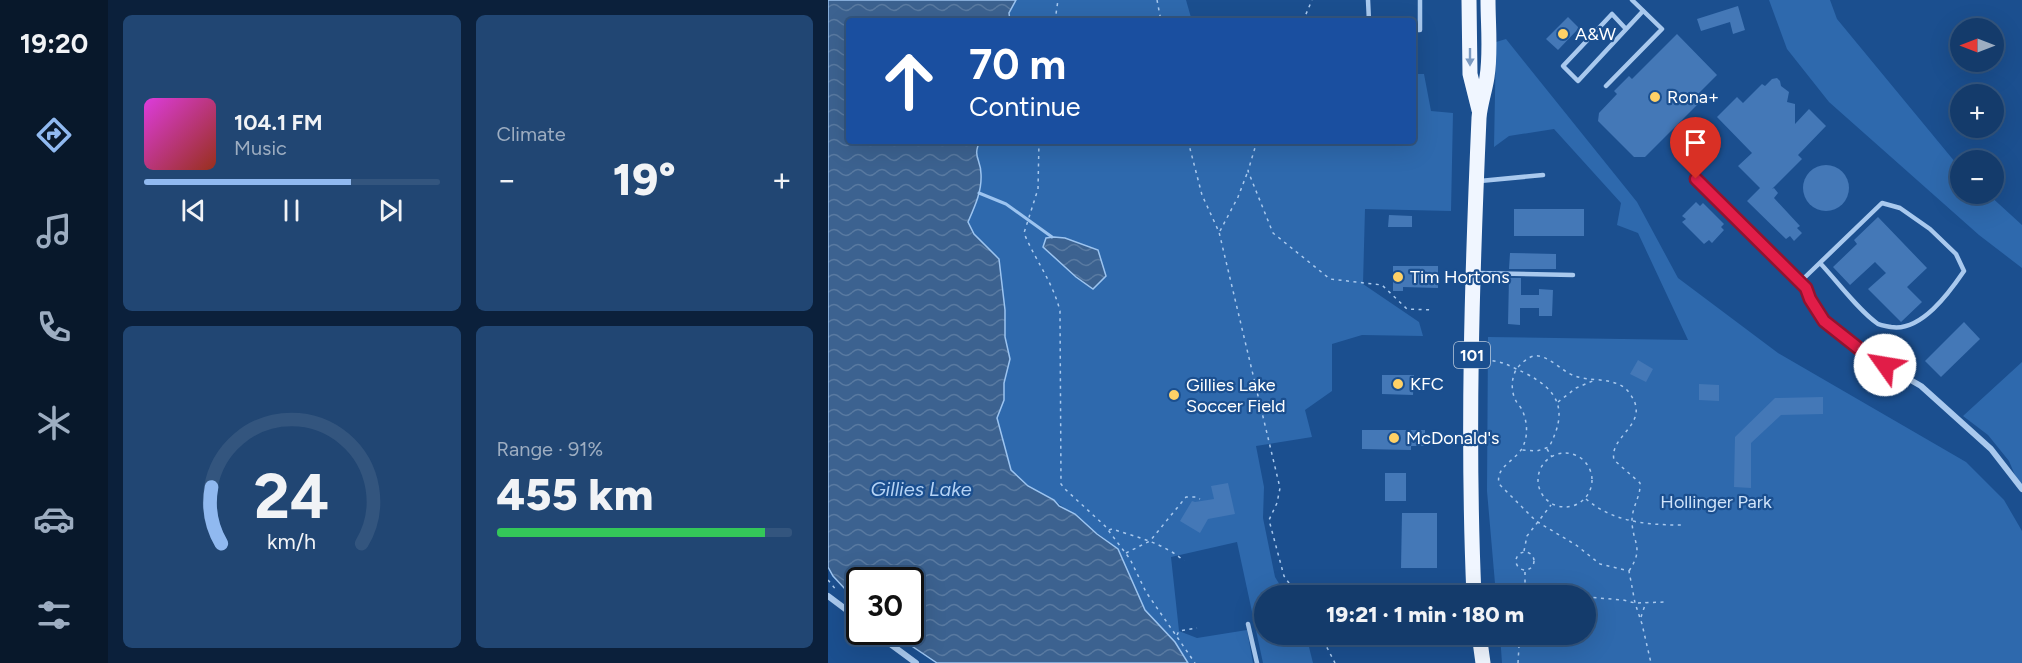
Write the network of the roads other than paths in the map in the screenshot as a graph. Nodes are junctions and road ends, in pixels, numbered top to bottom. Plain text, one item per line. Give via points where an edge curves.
1 (1368, 0) edge
2 (1420, 0) edge
3 (1470, 0) edge
4 (1488, 0) edge
5 (1636, 1) edge
6 (1643, 11) junction
7 (1369, 18) edge
8 (1626, 29) junction
9 (1416, 30) edge
10 (1606, 86) dead end
11 (1479, 114) junction
12 (1543, 175) dead end
13 (1696, 179) dead end
14 (1477, 181) junction
15 (1820, 263) junction
16 (1474, 273) junction
17 (1573, 275) dead end
18 (1800, 282) junction
19 (1810, 299) joint
20 (2022, 489) edge
21 (1473, 585) edge
22 (828, 597) edge
23 (846, 610) edge
24 (1248, 624) dead end
25 (892, 645) edge
26 (1481, 645) edge
27 (916, 663) edge
28 (1257, 663) edge
29 (1483, 663) edge

1 - 7 lane
2 - 9 lane via 1420,30
3 -> 11 main road, 101 via 1470,74
4 - 11 main road, 101 via 1487,76
5 - 6 lane
6 - 8 lane
6 - 10 lane via 1662,30
8 - 8 lane via 1578,81 1563,66 1612,14
11 - 14 main road, 101
12 - 14 lane
13 - 18 lane
14 - 16 main road, 101
15 - 15 lane via 1882,203 1900,208 1930,229 1956,254 1964,271 1935,306 1914,325 1901,329 1879,325
15 - 18 lane
16 - 17 lane
16 - 21 main road, 101 via 1470,517
18 - 19 lane
19 - 20 street via 1824,321 1867,355 1921,386 1991,449
22 - 23 street
24 - 28 lane
25 - 27 street
26 - 29 main road

